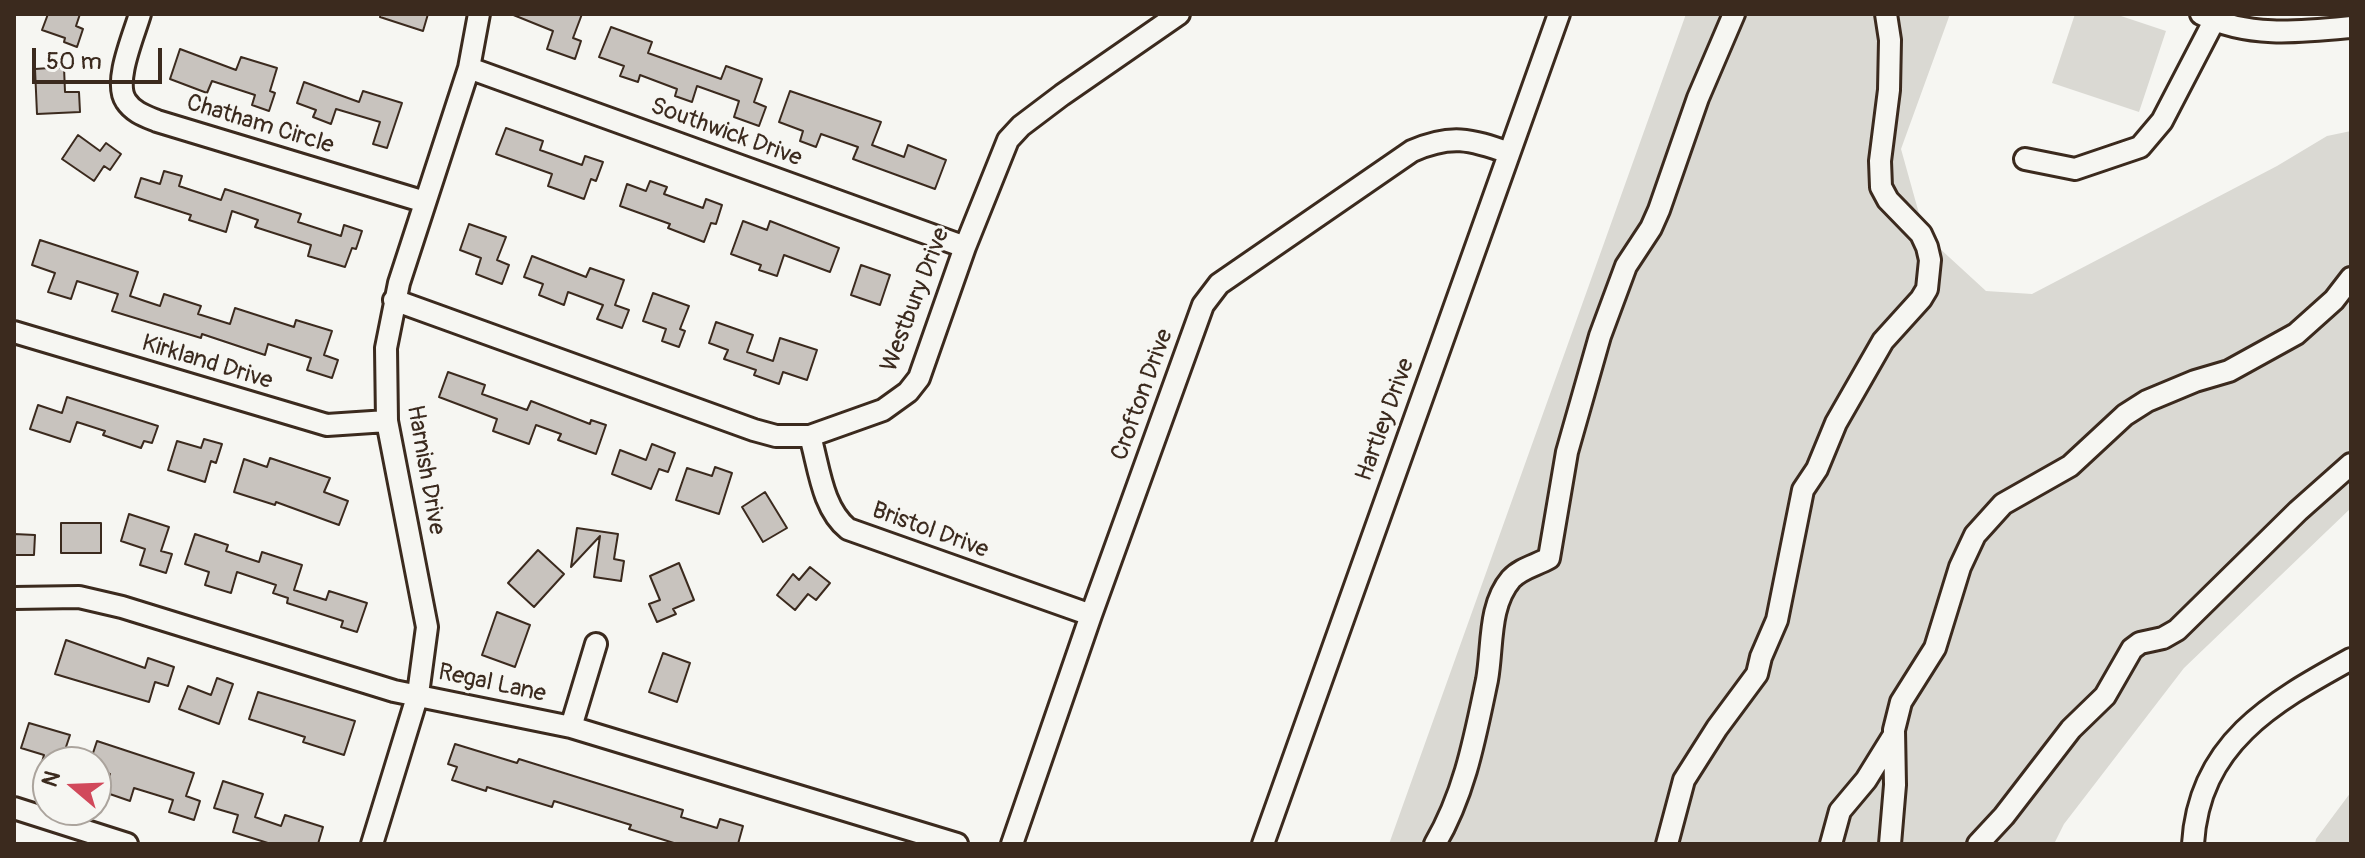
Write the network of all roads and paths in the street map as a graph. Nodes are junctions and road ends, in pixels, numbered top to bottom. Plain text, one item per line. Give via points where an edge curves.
1 (140, 14) edge
2 (479, 14) edge
3 (1179, 14) edge
4 (1559, 14) edge
5 (1734, 14) edge
6 (1886, 14) edge
7 (2207, 18) edge
8 (2351, 27) edge
9 (469, 68) junction
10 (1509, 153) junction
11 (2025, 159) dead end
12 (425, 202) junction
13 (965, 247) junction
14 (2351, 278) edge
15 (394, 300) junction
16 (14, 332) edge
17 (387, 421) junction
18 (810, 436) junction
19 (2351, 464) edge
20 (14, 598) edge
21 (1091, 615) junction
22 (596, 644) dead end
23 (2351, 659) edge
24 (418, 694) junction
25 (571, 727) junction
26 (1894, 734) junction
27 (14, 808) edge
28 (127, 844) edge
29 (372, 844) edge
30 (957, 844) edge
31 (1012, 844) edge
32 (1263, 844) edge
33 (1435, 844) edge
34 (1667, 844) edge
35 (1831, 844) edge
36 (1890, 844) edge
37 (1978, 844) edge
38 (2193, 844) edge

1 - 12 street, Chatham Circle via 122,73 123,98 137,113
2 - 9 street, Harnish Drive
3 - 13 street, Westbury Drive via 1021,126 1001,153
4 - 10 street, Hartley Drive
5 - 33 street via 1659,210 1626,266 1603,326 1567,452 1552,551 1549,558 1510,580 1499,603 1464,781
6 - 34 street via 1889,90 1881,187 1927,247 1927,289 1883,341 1803,490 1777,620 1757,674 1684,780
7 - 8 street via 2290,33
7 - 11 street via 2162,121 2140,147 2075,169
9 - 12 street, Harnish Drive
9 - 13 street, Southwick Drive
10 - 21 street, Crofton Drive via 1454,138 1412,151 1210,293
10 - 32 street, Hartley Drive
12 - 15 street, Harnish Drive
13 - 18 street, Westbury Drive via 919,378 908,392 883,410
14 - 26 street via 2296,334 2229,371 2147,401 2070,466 2003,504 1966,553 1935,648 1901,702
15 - 17 street, Harnish Drive via 386,348
15 - 18 street, Westbury Drive via 754,430
16 - 17 street, Kirkland Drive via 327,425
17 - 24 street, Harnish Drive via 427,627
18 - 21 street, Bristol Drive via 829,503 848,529
19 - 37 street via 2177,630 2132,649 2105,696 2071,729
20 - 24 street, Regal Lane via 79,597 111,604
21 - 31 street, Crofton Drive
22 - 25 street
23 - 38 street via 2238,734 2204,792
24 - 25 street, Regal Lane
24 - 29 street, Harnish Drive
25 - 30 street, Regal Lane
26 - 35 street via 1840,811
26 - 36 street
27 - 28 street

